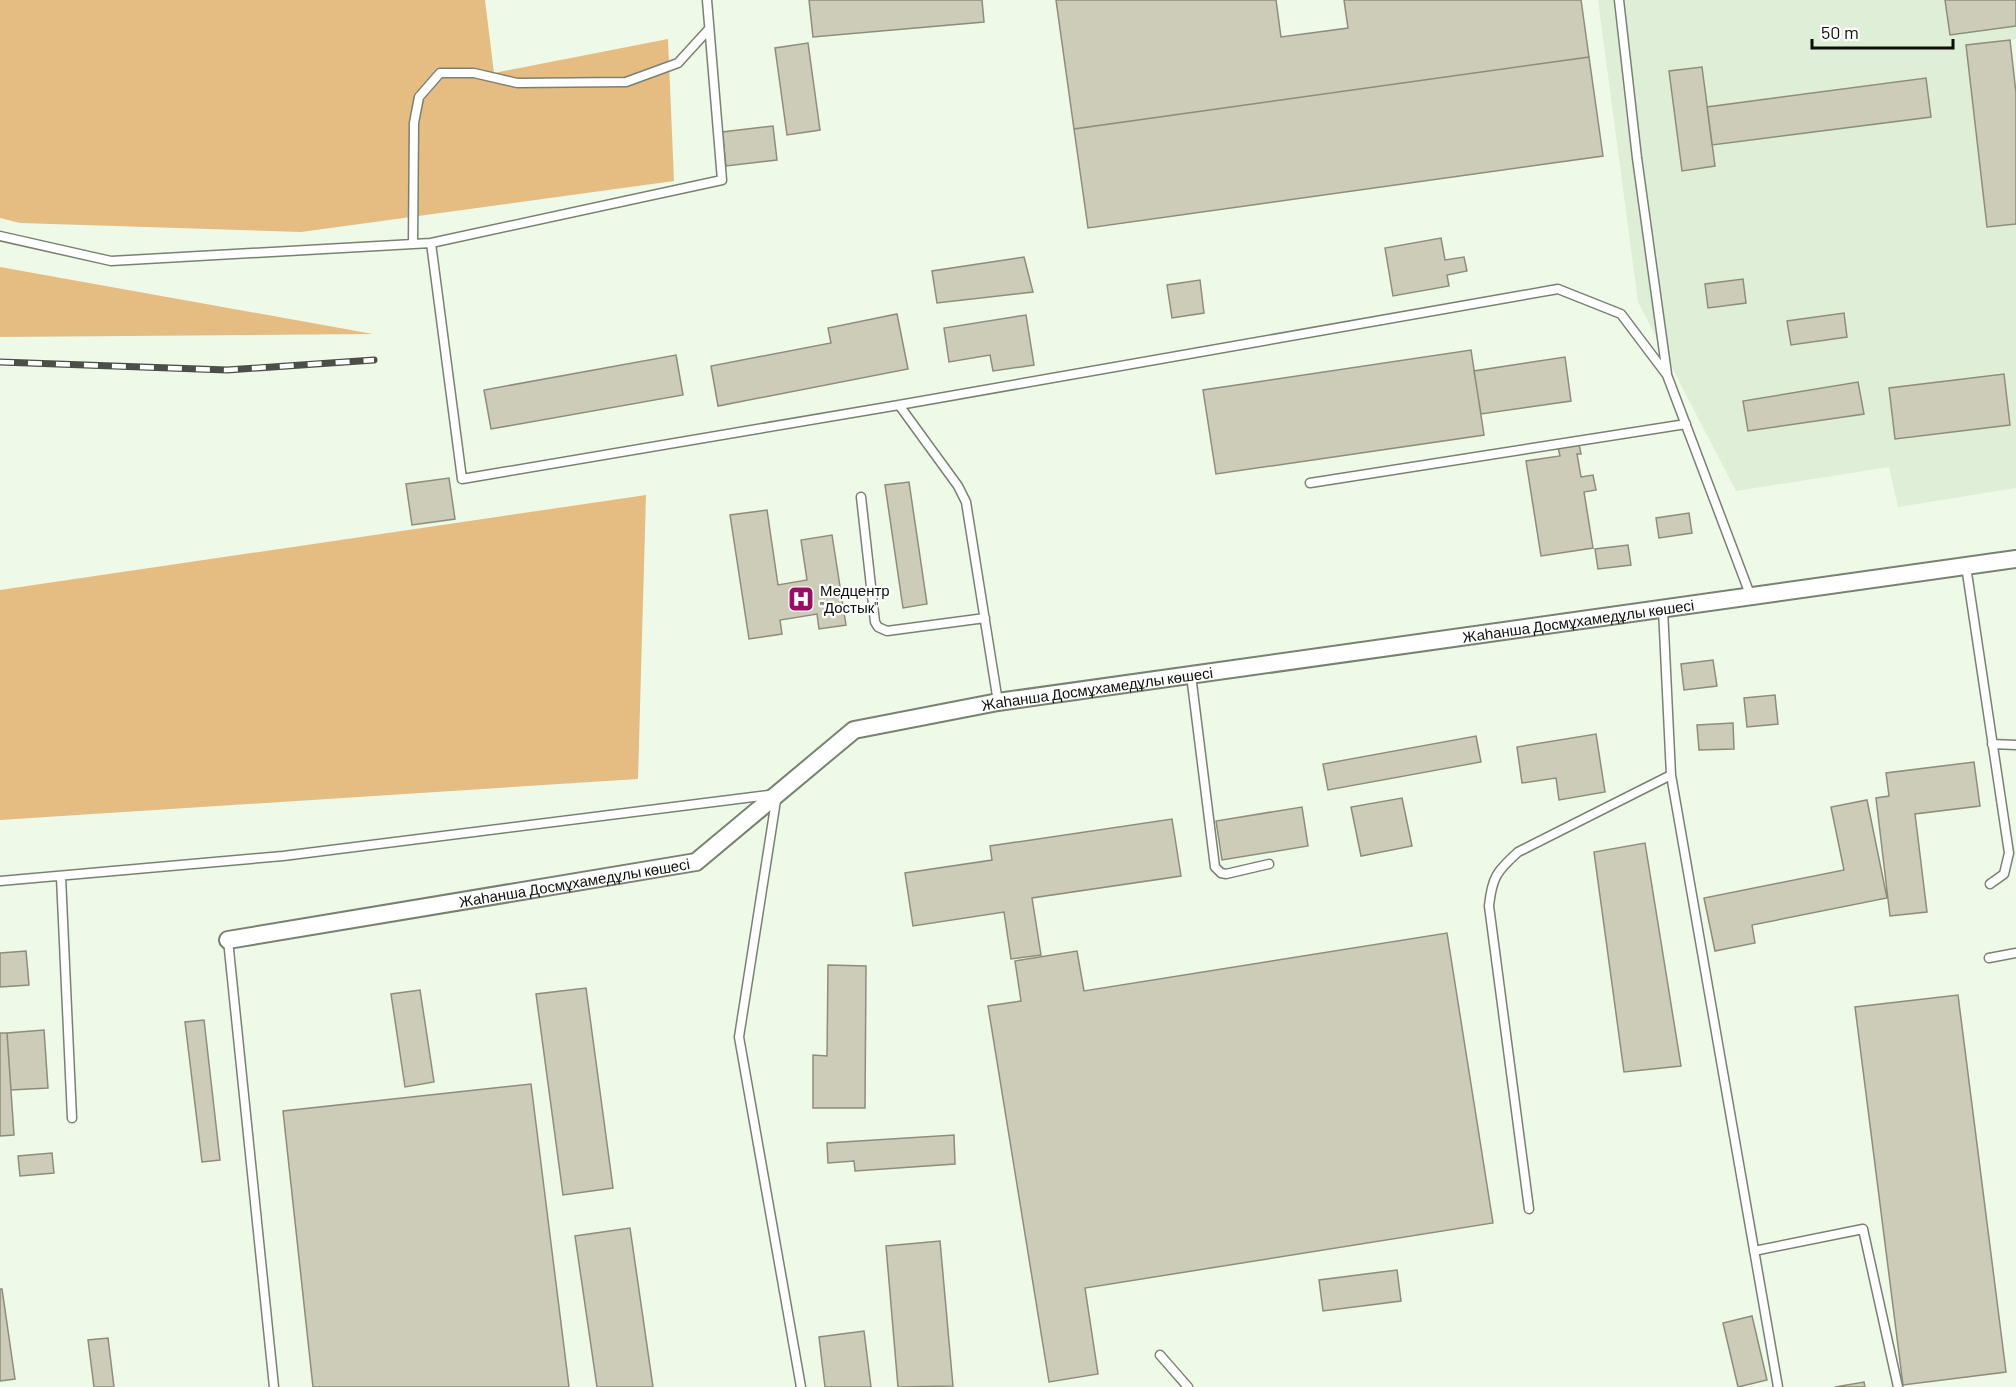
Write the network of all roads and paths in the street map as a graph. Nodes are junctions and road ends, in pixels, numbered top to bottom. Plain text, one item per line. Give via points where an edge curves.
1 (707, 0) edge
2 (1619, 0) edge
3 (709, 29) junction
4 (0, 236) edge
5 (431, 243) junction
6 (413, 244) junction
7 (1667, 375) junction
8 (899, 405) junction
9 (1686, 424) junction
10 (1310, 483) dead end
11 (861, 497) dead end
12 (2016, 559) edge
13 (1966, 566) junction
14 (1751, 597) junction
15 (1663, 609) junction
16 (985, 618) junction
17 (1191, 675) junction
18 (998, 702) junction
19 (1992, 744) junction
20 (2016, 745) edge
21 (1671, 775) junction
22 (777, 794) junction
23 (1269, 864) dead end
24 (61, 877) junction
25 (0, 881) edge
26 (1990, 884) dead end
27 (228, 940) joint
28 (2016, 953) edge
29 (1989, 957) dead end
30 (72, 1118) dead end
31 (1529, 1209) dead end
32 (1754, 1251) junction
33 (1160, 1355) dead end
34 (274, 1387) edge
35 (801, 1387) edge
36 (1188, 1387) edge
37 (1778, 1387) edge
38 (1898, 1387) edge

1 - 3 lane
2 - 7 lane
3 - 5 lane via 722,180
3 - 6 lane via 678,63 626,82 517,83 474,73 440,73 419,97 414,123
4 - 6 lane via 111,261
5 - 6 lane
5 - 8 lane via 462,479
7 - 8 lane via 1621,314 1558,289
7 - 9 lane
8 - 16 lane via 966,501
9 - 10 lane
9 - 14 lane
11 - 16 lane via 878,627 887,631
12 - 13 street, Жаһанша Досмұхамедұлы көшесі
13 - 14 street, Жаһанша Досмұхамедұлы көшесі
13 - 19 lane
14 - 15 street, Жаһанша Досмұхамедұлы көшесі
15 - 17 street, Жаһанша Досмұхамедұлы көшесі
15 - 21 lane
16 - 18 lane
17 - 18 street, Жаһанша Досмұхамедұлы көшесі
17 - 23 lane via 1215,867 1226,874
18 - 22 street, Жаһанша Досмұхамедұлы көшесі via 854,730
19 - 20 lane
19 - 26 lane via 2009,853 2004,874
21 - 31 lane via 1518,852 1500,869 1491,888 1489,906
21 - 32 lane
22 - 24 lane via 284,856
22 - 27 street, Жаһанша Досмұхамедұлы көшесі via 696,861
22 - 35 lane via 739,1037
24 - 25 lane
24 - 30 lane
27 - 34 lane
28 - 29 lane
32 - 37 lane
32 - 38 lane via 1863,1229
33 - 36 lane

